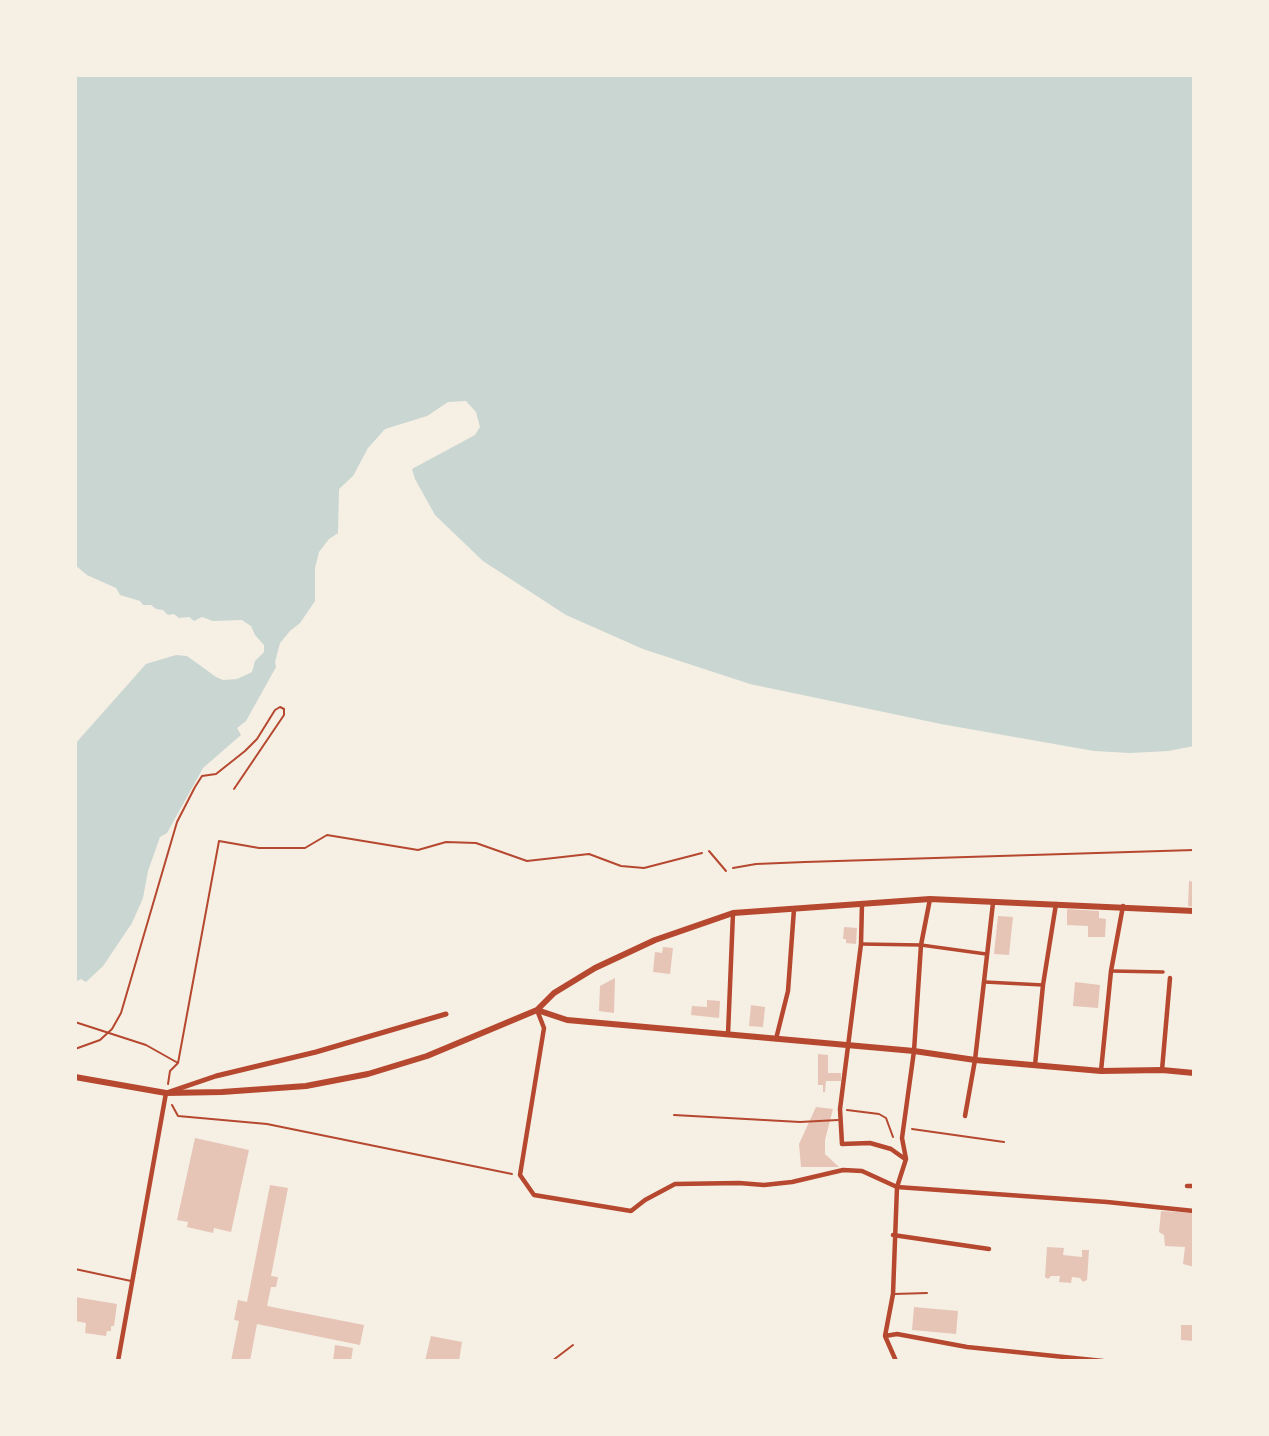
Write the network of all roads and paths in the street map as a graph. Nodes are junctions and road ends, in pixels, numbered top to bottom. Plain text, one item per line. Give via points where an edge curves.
1 (234, 789) dead end
2 (1194, 850) edge
3 (709, 851) joint
4 (726, 871) joint
5 (930, 899) junction
6 (993, 903) junction
7 (862, 904) junction
8 (1056, 904) junction
9 (1123, 906) junction
10 (794, 908) junction
11 (1194, 911) edge
12 (733, 913) junction
13 (861, 944) junction
14 (921, 945) junction
15 (986, 954) junction
16 (1111, 971) junction
17 (1163, 972) dead end
18 (1170, 978) dead end
19 (985, 982) junction
20 (1043, 985) junction
21 (537, 1010) junction
22 (446, 1014) dead end
23 (75, 1022) edge
24 (727, 1035) junction
25 (776, 1040) junction
26 (849, 1046) junction
27 (75, 1049) edge
28 (914, 1051) junction
29 (975, 1060) junction
30 (178, 1063) junction
31 (1035, 1065) junction
32 (1162, 1070) junction
33 (1101, 1071) junction
34 (1194, 1073) edge
35 (75, 1077) edge
36 (166, 1093) junction
37 (840, 1109) junction
38 (674, 1115) dead end
39 (965, 1116) dead end
40 (839, 1120) junction
41 (904, 1128) junction
42 (902, 1139) junction
43 (1004, 1142) dead end
44 (906, 1159) junction
45 (520, 1175) junction
46 (1187, 1186) dead end
47 (1194, 1186) edge
48 (897, 1187) junction
49 (1194, 1211) edge
50 (893, 1235) junction
51 (989, 1250) dead end
52 (75, 1269) edge
53 (132, 1282) junction
54 (928, 1293) dead end
55 (893, 1294) junction
56 (885, 1336) junction
57 (573, 1345) dead end
58 (118, 1361) edge
59 (552, 1361) edge
60 (896, 1361) edge
61 (1103, 1361) edge

1 - 27 path via 284,709 275,710 245,751 216,774 202,776 177,822 121,1013 100,1040
2 - 4 path via 756,864
3 - 4 lane
3 - 30 path via 644,869 589,854 527,861 476,843 446,842 418,850 327,835 306,848 259,848 219,841
5 - 6 main road
5 - 7 main road
5 - 14 street
6 - 8 main road
6 - 15 street
7 - 10 main road
7 - 13 street
8 - 9 main road
8 - 20 street
9 - 11 main road
9 - 16 street
10 - 12 main road
10 - 25 street via 788,991
12 - 21 main road via 654,940 595,968 554,993
12 - 24 street
13 - 14 street
13 - 26 street
14 - 15 street
14 - 28 street
15 - 19 street
16 - 17 street
16 - 33 street
18 - 32 street
19 - 20 street
19 - 29 street
20 - 31 street
21 - 24 main road via 567,1020
21 - 36 main road via 427,1056 368,1074 306,1086
21 - 45 street via 544,1028
22 - 36 street
23 - 30 path via 146,1045
24 - 25 main road
25 - 26 main road
26 - 28 main road
26 - 37 street
28 - 29 main road
28 - 41 street
29 - 31 main road
29 - 39 street
30 - 36 path via 170,1071
31 - 33 main road
32 - 33 main road
32 - 34 main road
35 - 36 main road
36 - 45 path via 178,1116 267,1124
36 - 53 street
37 - 40 street
37 - 42 path via 879,1114 887,1118 894,1140
38 - 40 lane
40 - 44 street via 842,1144 870,1143
41 - 42 street
41 - 43 path
42 - 44 street
44 - 48 street
45 - 48 street via 534,1195 631,1211 675,1184 764,1185 843,1170 862,1171
46 - 47 street
48 - 49 street
48 - 50 street
50 - 51 street
50 - 55 street
52 - 53 lane
53 - 58 street
54 - 55 lane
55 - 56 street
56 - 60 street
56 - 61 street
57 - 59 lane

